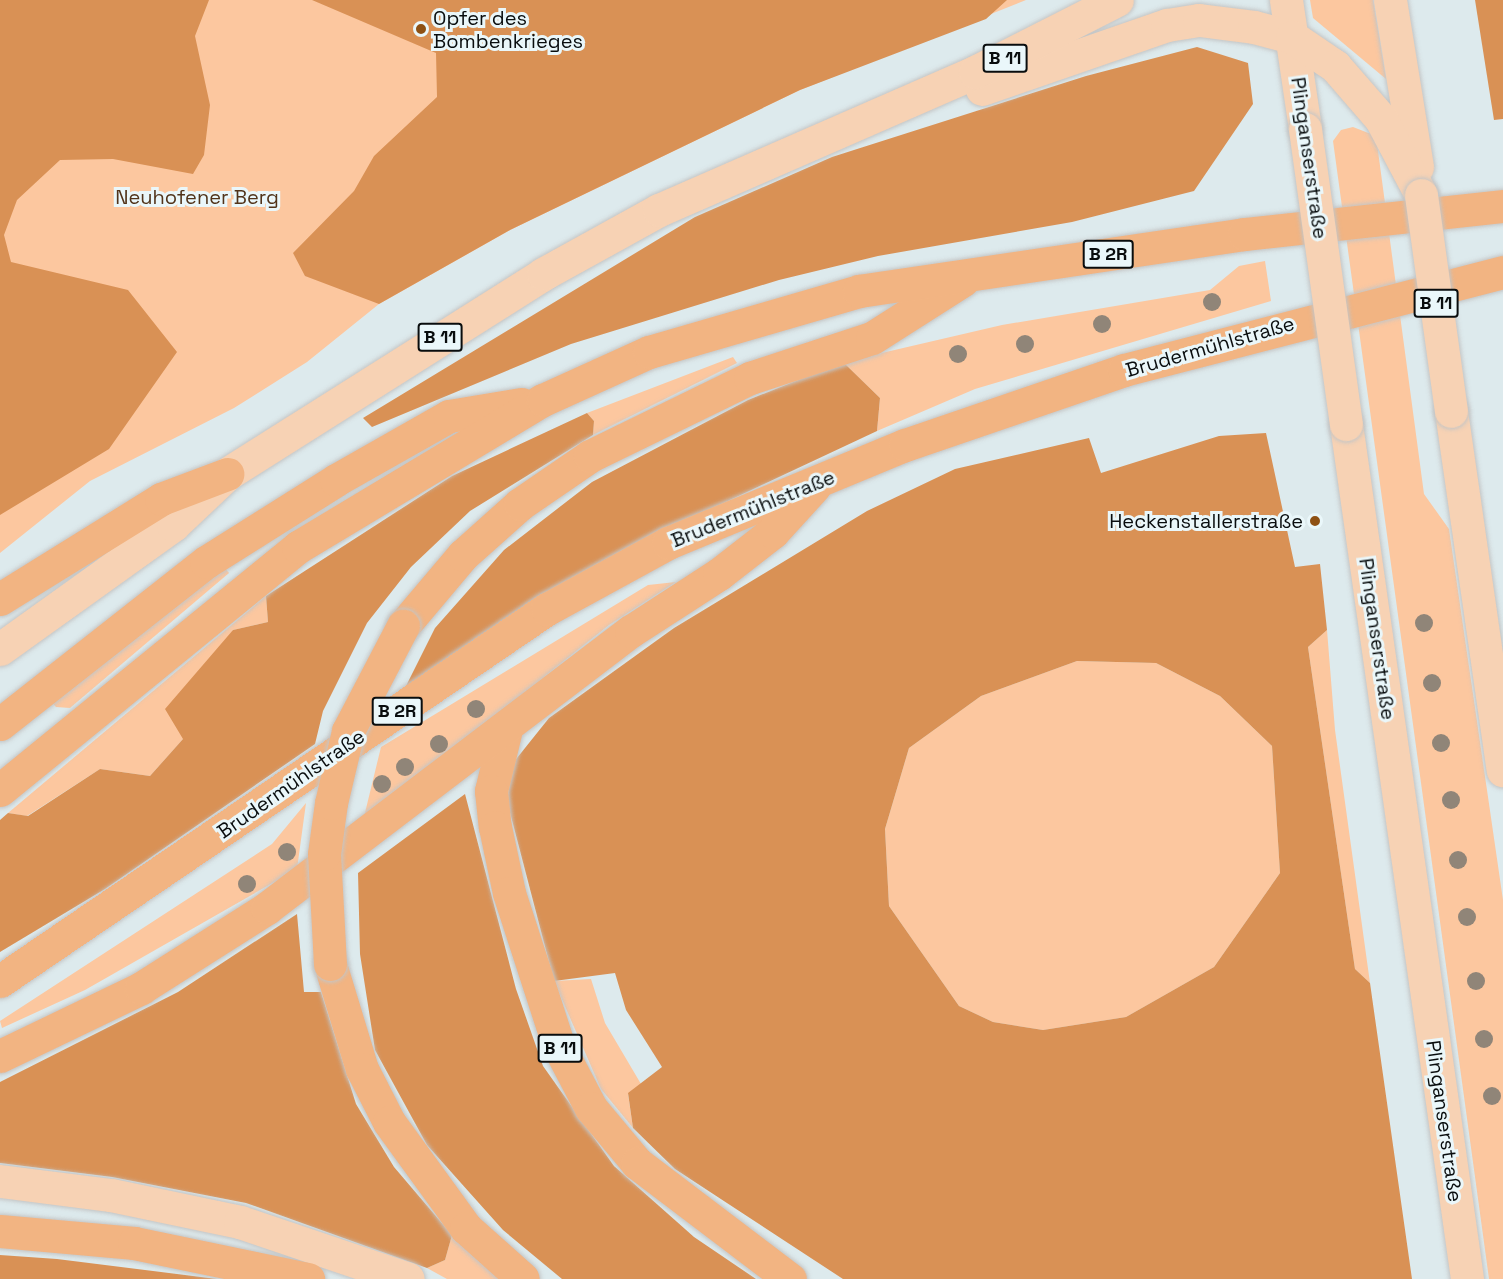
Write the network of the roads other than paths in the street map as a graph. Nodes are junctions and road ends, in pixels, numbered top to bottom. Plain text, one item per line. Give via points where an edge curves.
1 (1117, 0) edge
2 (1286, 0) edge
3 (1390, 0) edge
4 (1292, 37) junction
5 (890, 110) junction
6 (1395, 117) junction
7 (1499, 207) edge
8 (1501, 272) edge
9 (972, 274) junction
10 (543, 400) junction
11 (227, 474) junction
12 (817, 484) junction
13 (0, 599) edge
14 (0, 649) edge
15 (0, 724) edge
16 (506, 729) junction
17 (1503, 770) edge
18 (0, 789) edge
19 (0, 981) edge
20 (0, 1056) edge
21 (0, 1181) edge
22 (0, 1231) edge
23 (308, 1279) edge
24 (408, 1279) edge
25 (523, 1279) edge
26 (790, 1279) edge
27 (1467, 1279) edge

1 - 5 main road, B 11 via 1079,24
2 - 4 main road, Plinganserstraße
3 - 6 main road, B 11
4 - 5 main road via 1228,22 1178,23 981,90
4 - 6 main road via 1335,66
4 - 27 main road, Plinganserstraße, bridge
5 - 11 main road, B 11 via 761,162 601,242
6 - 17 main road, B 11, bridge via 1421,195
7 - 9 highway, B 2R via 1244,234
8 - 12 highway, Brudermühlstraße / B 2R via 1124,370 905,445
9 - 10 highway, B 2R via 859,291 752,319 649,352
9 - 25 highway, B 2R, bridge via 872,338 750,378 590,456 520,504 463,555 403,626 348,731 324,854 330,964 358,1060 389,1122 466,1228
10 - 15 highway via 449,416 336,480 206,562
10 - 18 highway, B 2R via 298,547
11 - 13 highway, B 11 via 161,499
11 - 14 main road via 173,525
12 - 16 highway via 773,532 719,574 631,631
12 - 19 highway, Brudermühlstraße / B 2R via 668,543 547,609
16 - 20 highway via 257,914 141,988
16 - 26 highway, B 11 via 491,790 495,827 532,975 564,1057 591,1108 637,1163
21 - 24 main road via 111,1195 240,1222
22 - 23 highway via 122,1241 217,1256

